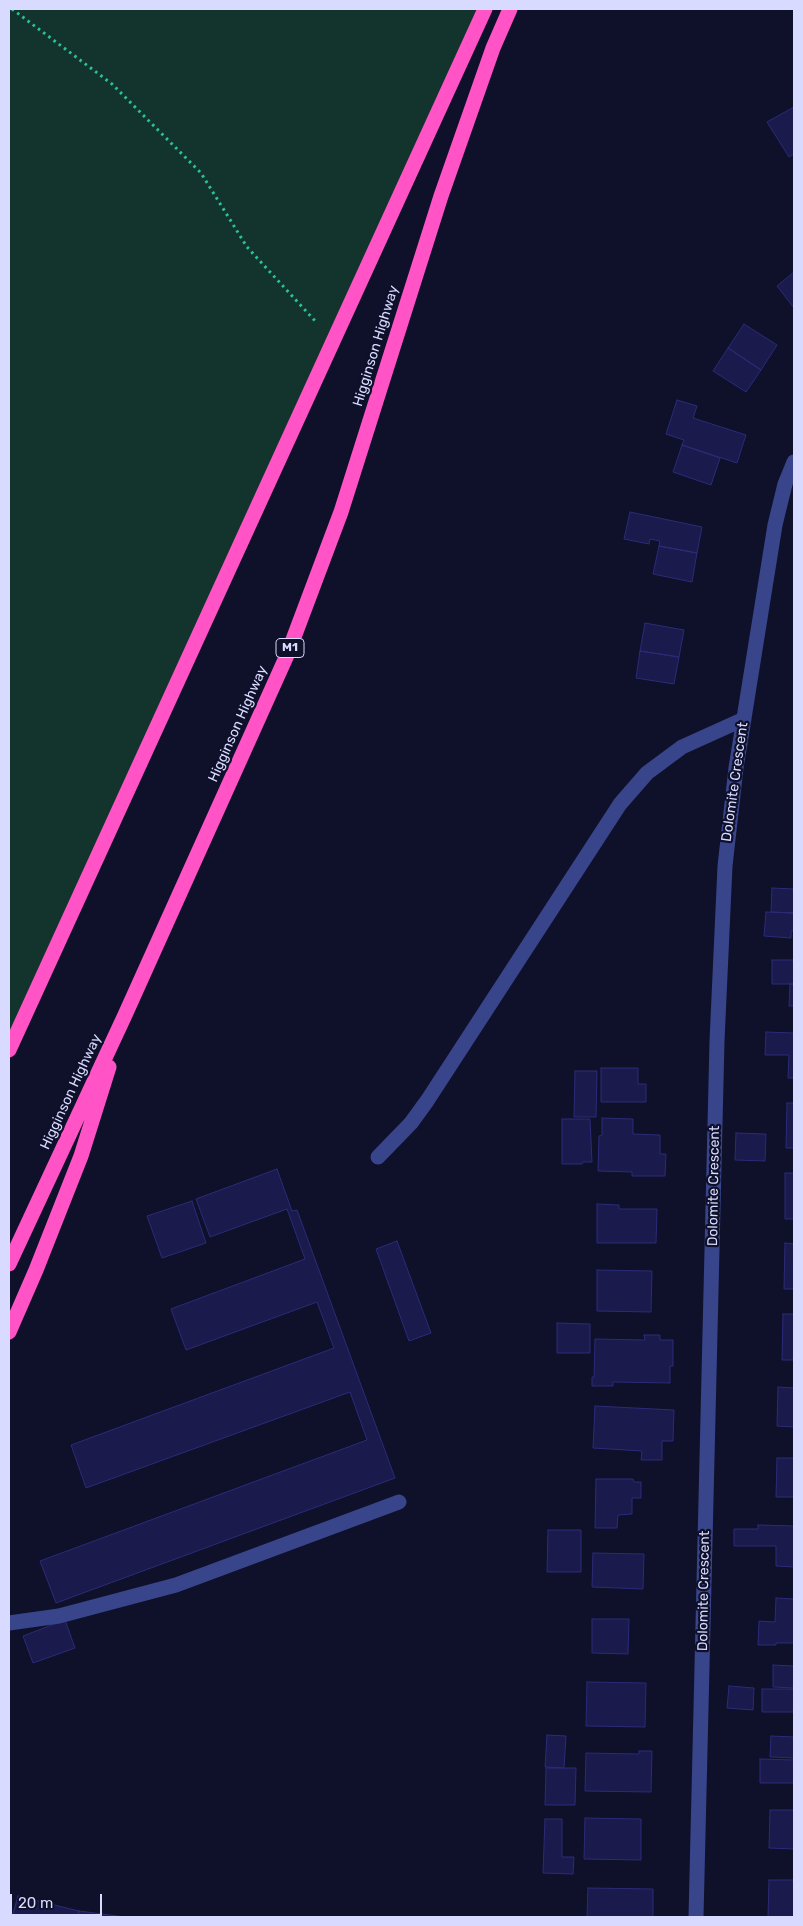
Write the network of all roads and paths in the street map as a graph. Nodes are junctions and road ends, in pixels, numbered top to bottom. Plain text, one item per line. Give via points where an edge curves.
1 (12, 9) edge
2 (485, 9) edge
3 (510, 9) edge
4 (333, 340) junction
5 (794, 462) edge
6 (744, 719) junction
7 (44, 975) junction
8 (125, 1015) junction
9 (9, 1031) edge
10 (9, 1050) edge
11 (378, 1157) dead end
12 (9, 1264) edge
13 (9, 1332) edge
14 (399, 1502) dead end
15 (9, 1623) edge
16 (696, 1917) edge

1 - 4 path via 112,84 201,172 247,247
2 - 4 highway
3 - 8 highway, Higginson Highway / M1 via 441,196 341,512 309,599 288,653
4 - 7 highway
5 - 6 street, Dolomite Crescent via 775,525
6 - 11 street via 682,747 647,773 620,804 427,1101
6 - 16 street, Dolomite Crescent via 724,866
7 - 9 highway
7 - 10 highway
8 - 12 highway, Higginson Highway / M1
8 - 13 highway via 81,1156
14 - 15 street via 176,1585 58,1616

